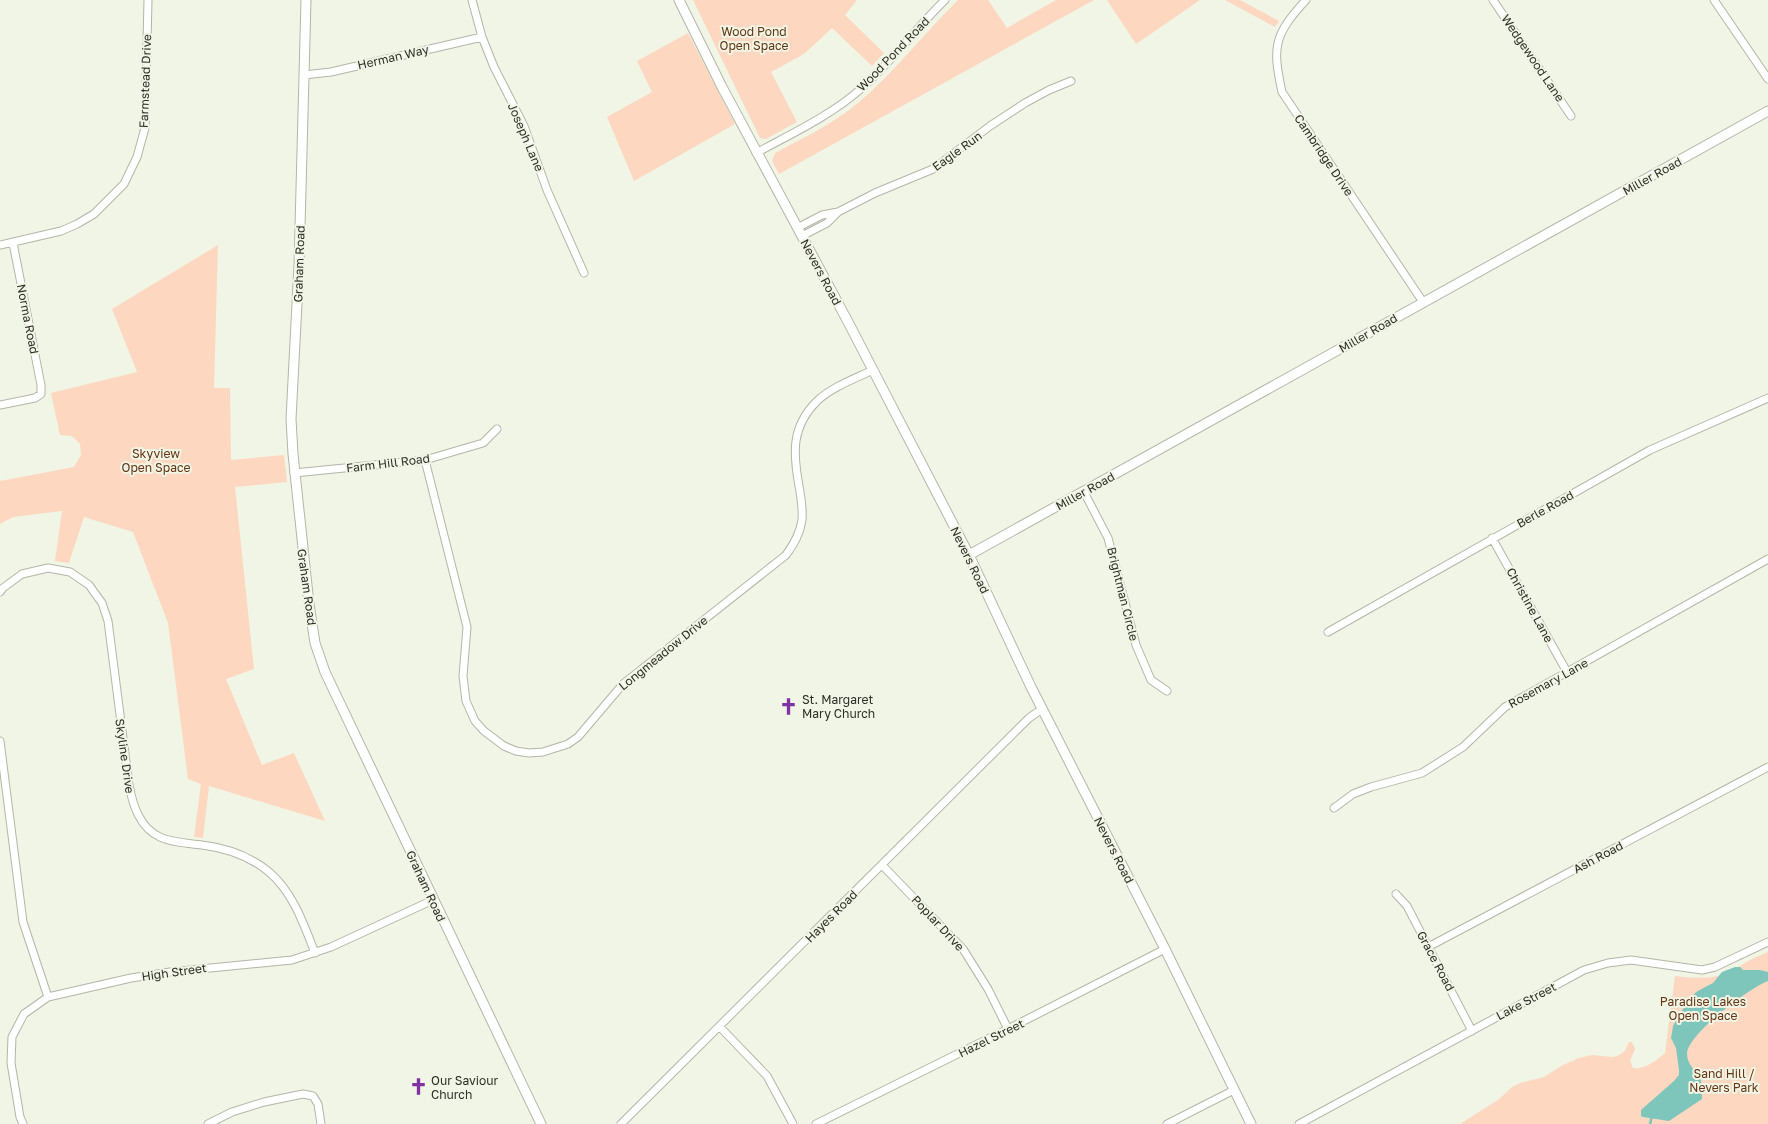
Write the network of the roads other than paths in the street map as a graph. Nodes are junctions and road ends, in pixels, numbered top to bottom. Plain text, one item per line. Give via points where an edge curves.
1 (148, 0) edge
2 (306, 0) edge
3 (472, 0) edge
4 (679, 0) edge
5 (945, 0) edge
6 (1306, 0) edge
7 (1493, 0) edge
8 (1714, 0) edge
9 (482, 37) junction
10 (304, 75) junction
11 (1768, 79) edge
12 (1071, 81) dead end
13 (1768, 111) edge
14 (1571, 116) dead end
15 (756, 152) junction
16 (838, 212) junction
17 (797, 228) junction
18 (802, 236) junction
19 (13, 243) junction
20 (0, 245) edge
21 (584, 273) dead end
22 (1423, 302) junction
23 (873, 370) junction
24 (1768, 398) edge
25 (0, 405) edge
26 (497, 429) dead end
27 (424, 460) junction
28 (294, 473) junction
29 (1084, 492) junction
30 (1492, 538) junction
31 (969, 555) junction
32 (1768, 559) edge
33 (0, 592) edge
34 (1328, 632) dead end
35 (1567, 672) junction
36 (1167, 691) dead end
37 (1042, 709) junction
38 (0, 741) edge
39 (1768, 767) edge
40 (1334, 808) dead end
41 (882, 865) junction
42 (1396, 894) dead end
43 (433, 900) junction
44 (1768, 942) edge
45 (1428, 947) junction
46 (1165, 949) junction
47 (315, 953) junction
48 (48, 997) junction
49 (720, 1027) junction
50 (1008, 1030) junction
51 (1472, 1031) junction
52 (1234, 1090) junction
53 (23, 1124) edge
54 (208, 1124) edge
55 (321, 1124) edge
56 (541, 1124) edge
57 (621, 1124) edge
58 (793, 1124) edge
59 (816, 1124) edge
60 (1167, 1124) edge
61 (1251, 1124) edge
62 (1299, 1124) edge

1 - 19 street, Farmstead Drive via 144,128 137,157 124,184 94,214 77,224 61,231
2 - 10 street, Graham Road
3 - 9 street, Joseph Lane
4 - 15 street, Nevers Road
5 - 15 street, Wood Pond Road via 863,88 842,104
6 - 22 street, Cambridge Drive via 1280,35 1276,65 1282,92
7 - 14 street, Wedgewood Lane
8 - 11 street
9 - 10 street, Herman Way via 331,72
9 - 21 street, Joseph Lane via 524,126 547,190
10 - 28 street, Graham Road via 299,265 291,419
12 - 16 street, Eagle Run via 1031,100 990,126 933,169 875,193
13 - 22 street, Miller Road
15 - 17 street, Nevers Road
16 - 17 street, Eagle Run via 822,215
16 - 18 street, Eagle Run via 827,223
17 - 18 street, Nevers Road
18 - 23 street, Nevers Road
19 - 20 street, Farmstead Drive
19 - 25 street, Norma Road via 41,394 35,398
22 - 29 street, Miller Road
23 - 27 street, Longmeadow Drive via 831,391 818,401 801,422 794,448 802,519 799,532 786,556 623,684 578,737 568,744 543,752 516,751 504,746 484,731 470,712 464,688 467,627
23 - 31 street, Nevers Road
24 - 30 street, Berle Road via 1650,450
26 - 27 street, Farm Hill Road via 483,443
27 - 28 street, Farm Hill Road
28 - 43 street, Graham Road via 315,642 325,672
29 - 31 street, Miller Road
29 - 36 street, Brightman Circle via 1108,538 1136,645 1151,680
30 - 34 street, Berle Road
30 - 35 street, Christine Lane
31 - 37 street, Nevers Road
32 - 35 street, Rosemary Lane
33 - 47 street, Skyline Drive via 22,574 48,568 70,572 90,585 102,603 108,622 129,785 138,816 146,827 160,837 225,849 249,858 270,872 287,892
35 - 40 street, Rosemary Lane via 1505,706 1463,747 1422,773 1359,792
37 - 41 street, Hayes Road via 1029,718
37 - 46 street, Nevers Road
38 - 48 street via 23,922
39 - 45 street, Ash Road
41 - 49 street, Hayes Road
41 - 50 street, Poplar Drive via 963,948 988,989
42 - 45 street, Grace Road via 1407,906
43 - 47 street, High Street
43 - 56 street, Graham Road
44 - 51 street, Lake Street via 1715,967 1702,970 1631,960 1584,970
45 - 51 street, Grace Road
46 - 50 street, Hazel Street
46 - 52 street, Nevers Road
47 - 48 street, High Street via 292,960 131,978
48 - 53 street, High Street via 24,1014 12,1037 11,1063
49 - 57 street, Hayes Road
49 - 58 street via 767,1076
50 - 59 street, Hazel Street
51 - 62 street, Lake Street
52 - 60 street
52 - 61 street, Nevers Road
54 - 55 street via 232,1112 303,1094 313,1096 318,1104

